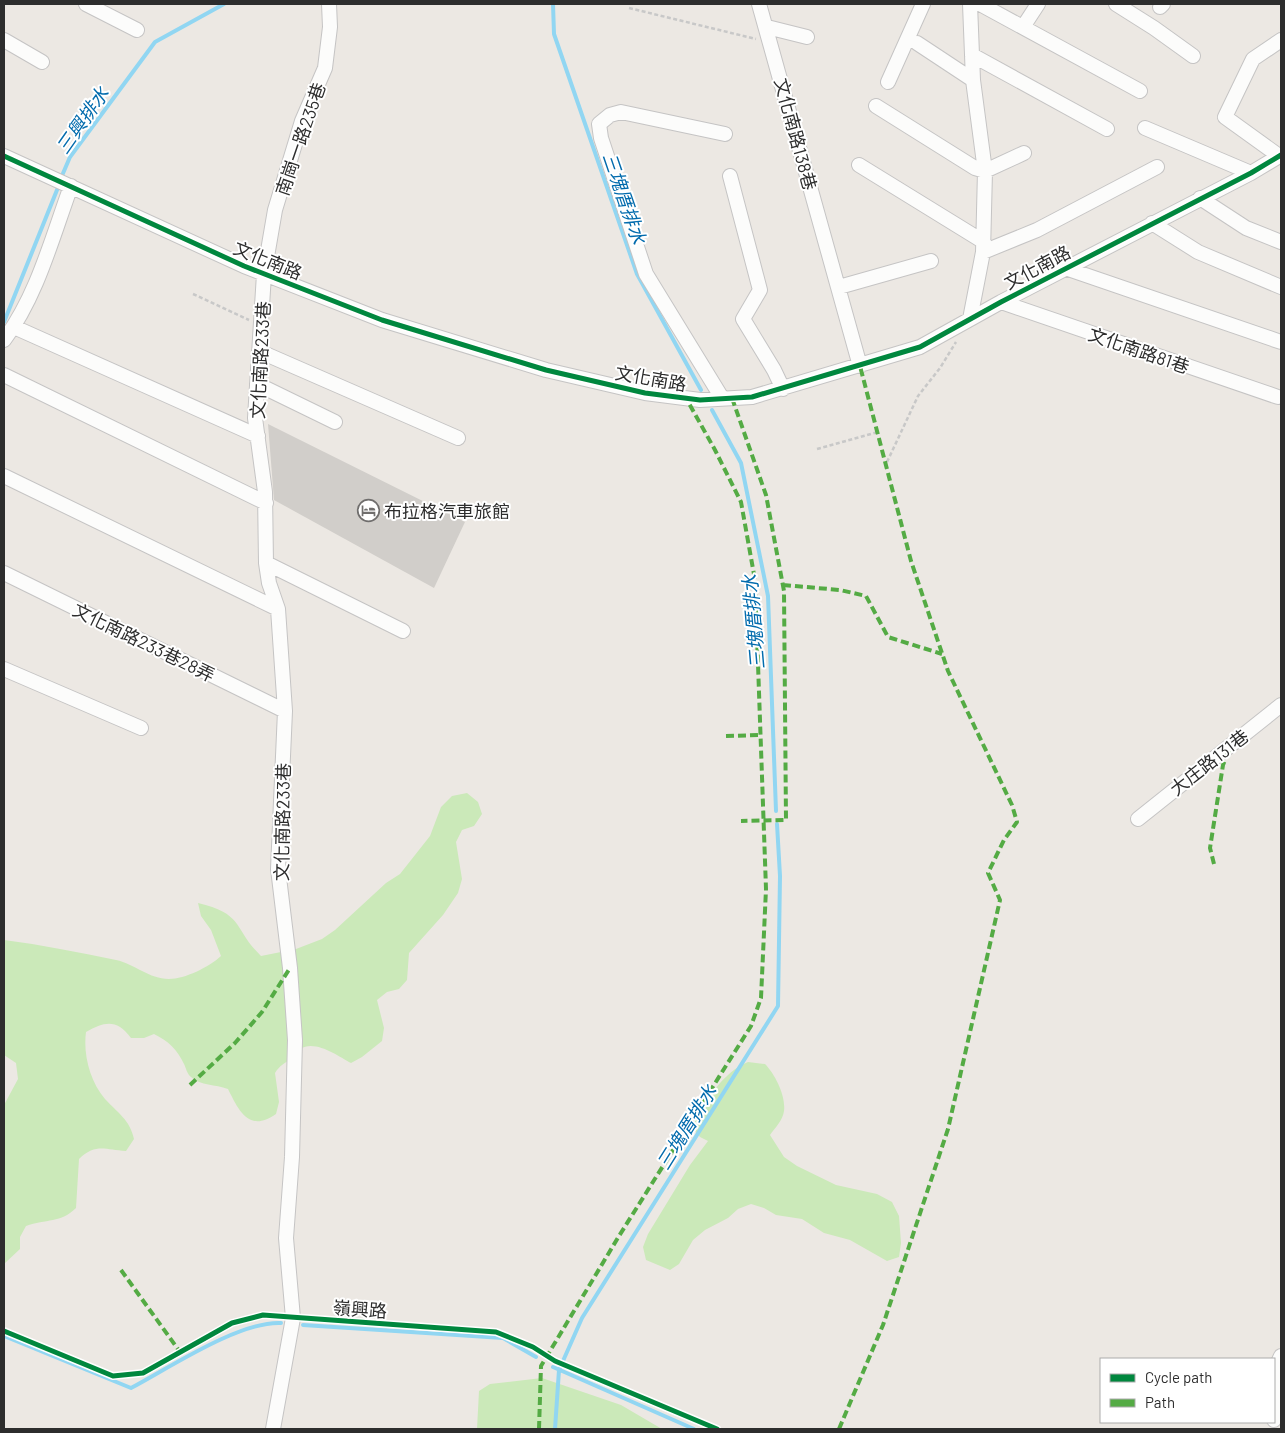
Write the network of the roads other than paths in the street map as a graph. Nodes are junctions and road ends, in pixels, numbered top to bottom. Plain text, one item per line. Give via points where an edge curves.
1 (86, 4) edge
2 (329, 4) edge
3 (759, 4) edge
4 (923, 4) edge
5 (970, 4) edge
6 (980, 4) edge
7 (1038, 4) edge
8 (1116, 4) edge
9 (767, 27) junction
10 (1023, 27) junction
11 (136, 30) dead end
12 (807, 37) dead end
13 (4, 40) edge
14 (1281, 40) edge
15 (917, 43) dead end
16 (972, 55) junction
17 (1192, 56) dead end
18 (42, 62) dead end
19 (973, 80) junction
20 (888, 82) dead end
21 (1140, 91) dead end
22 (876, 106) dead end
23 (1145, 128) dead end
24 (1107, 129) dead end
25 (725, 134) dead end
26 (1024, 153) dead end
27 (4, 156) edge
28 (1280, 156) edge
29 (860, 165) dead end
30 (1157, 167) dead end
31 (985, 171) junction
32 (1251, 173) junction
33 (730, 176) dead end
34 (70, 186) junction
35 (1200, 198) junction
36 (1152, 223) junction
37 (1281, 242) edge
38 (983, 247) junction
39 (931, 261) dead end
40 (1065, 268) junction
41 (264, 274) junction
42 (839, 287) junction
43 (1281, 287) edge
44 (1001, 302) junction
45 (970, 319) junction
46 (14, 327) junction
47 (4, 340) edge
48 (1281, 342) edge
49 (261, 352) junction
50 (860, 366) junction
51 (4, 375) edge
52 (257, 384) junction
53 (783, 389) junction
54 (722, 398) junction
55 (1278, 398) dead end
56 (336, 422) dead end
57 (258, 436) junction
58 (458, 438) dead end
59 (4, 476) edge
60 (266, 503) junction
61 (266, 563) junction
62 (4, 573) edge
63 (278, 610) junction
64 (403, 631) dead end
65 (4, 669) edge
66 (1281, 705) edge
67 (285, 711) junction
68 (142, 728) dead end
69 (1138, 819) dead end
70 (1281, 1356) edge
71 (1275, 1369) edge
72 (272, 1429) edge

1 - 11 street
2 - 41 street, 南崗一路235巷 via 325,68 302,121 275,210
3 - 9 street, 文化南路138巷
4 - 20 street
5 - 16 street
6 - 10 street
7 - 10 street
8 - 17 street
9 - 12 street
9 - 42 street, 文化南路138巷
10 - 21 street
13 - 18 street
14 - 28 street via 1253,59 1225,117
15 - 19 street
16 - 19 street
16 - 24 street
19 - 31 street
22 - 31 street via 975,168
23 - 32 street
25 - 54 street via 621,112 610,115 599,124 646,274
26 - 31 street
27 - 34 street, 文化南路
28 - 32 street, 文化南路
29 - 38 street
30 - 38 street via 1037,230
31 - 38 street
32 - 35 street, 文化南路
33 - 53 street via 760,290 743,319
34 - 41 street, 文化南路
34 - 46 street via 43,264
35 - 36 street, 文化南路
35 - 37 street via 1246,228
36 - 40 street, 文化南路
36 - 43 street via 1198,252
38 - 45 street
39 - 42 street
40 - 44 street, 文化南路
40 - 48 street
41 - 49 street, 文化南路233巷
41 - 54 street, 文化南路 via 382,320 546,370 645,393 700,400
42 - 50 street, 文化南路138巷
44 - 45 street, 文化南路
44 - 55 street, 文化南路81巷
45 - 50 street, 文化南路 via 920,347
46 - 47 street
46 - 57 street
49 - 52 street, 文化南路233巷
49 - 58 street
50 - 53 street, 文化南路
51 - 60 street
52 - 56 street
52 - 57 street, 文化南路233巷 via 255,418
53 - 54 street, 文化南路 via 752,397
57 - 60 street, 文化南路233巷
59 - 63 street
60 - 61 street, 文化南路233巷
61 - 63 street, 文化南路233巷
61 - 64 street
62 - 67 street, 文化南路233巷28弄
63 - 67 street, 文化南路233巷
65 - 68 street
66 - 69 street, 大庄路131巷
67 - 72 street, 文化南路233巷 via 278,869 295,1040 286,1238 293,1318
70 - 71 street

